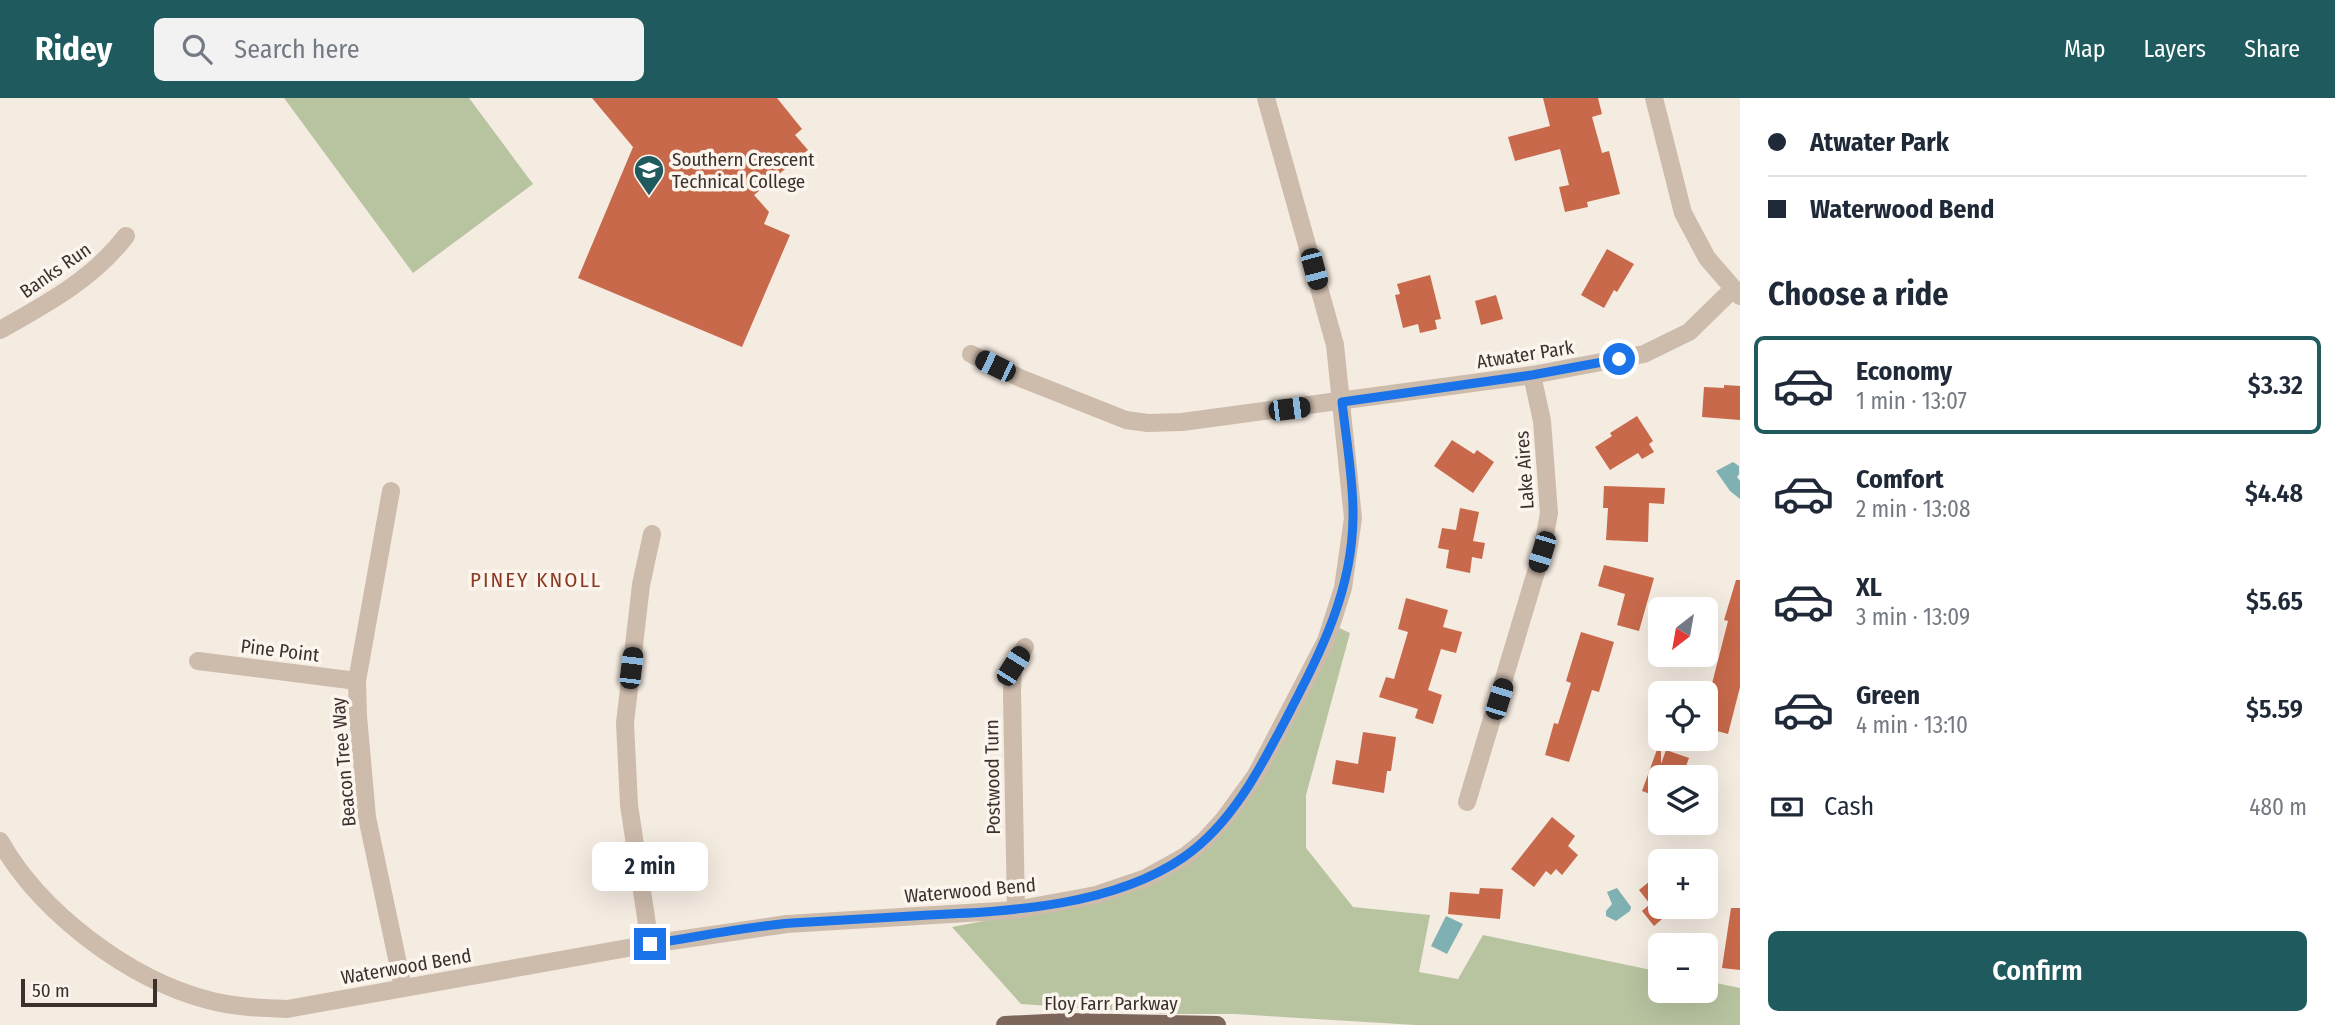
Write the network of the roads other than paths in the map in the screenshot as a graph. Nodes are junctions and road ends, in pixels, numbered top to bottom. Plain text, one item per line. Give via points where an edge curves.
1 (1266, 98) edge
2 (1654, 98) edge
3 (126, 236) dead end
4 (1737, 293) edge
5 (0, 330) edge
6 (971, 354) dead end
7 (1532, 375) junction
8 (1342, 402) junction
9 (391, 491) dead end
10 (652, 534) dead end
11 (1025, 647) dead end
12 (198, 662) dead end
13 (357, 681) junction
14 (1467, 802) dead end
15 (0, 841) edge
16 (1016, 910) junction
17 (650, 944) junction
18 (403, 987) junction
19 (1005, 1025) edge
20 (1217, 1025) edge

1 - 8 street, Waterwood Bend via 1335,345
2 - 4 street via 1683,213 1707,258
3 - 5 street, Banks Run via 85,278
4 - 7 street, Atwater Park via 1689,332 1644,354
6 - 8 street, Atwater Park via 1090,407 1148,423
7 - 8 street, Atwater Park
7 - 14 street, Lake Aires via 1542,421 1549,513 1542,552
8 - 16 street, Waterwood Bend via 1353,518 1343,588 1326,641 1256,775 1224,820 1174,863 1096,895
9 - 13 street, Beacon Tree Way
10 - 17 street via 641,585 625,723 629,805
11 - 16 street, Postwood Turn via 1013,666 1012,693
12 - 13 street, Pine Point
13 - 18 street, Beacon Tree Way via 367,817
15 - 18 street, Waterwood Bend via 63,920 146,975 180,991 232,1006 287,1009
16 - 17 street, Waterwood Bend via 787,924
17 - 18 street, Waterwood Bend
19 - 20 main road, Floy Farr Parkway

